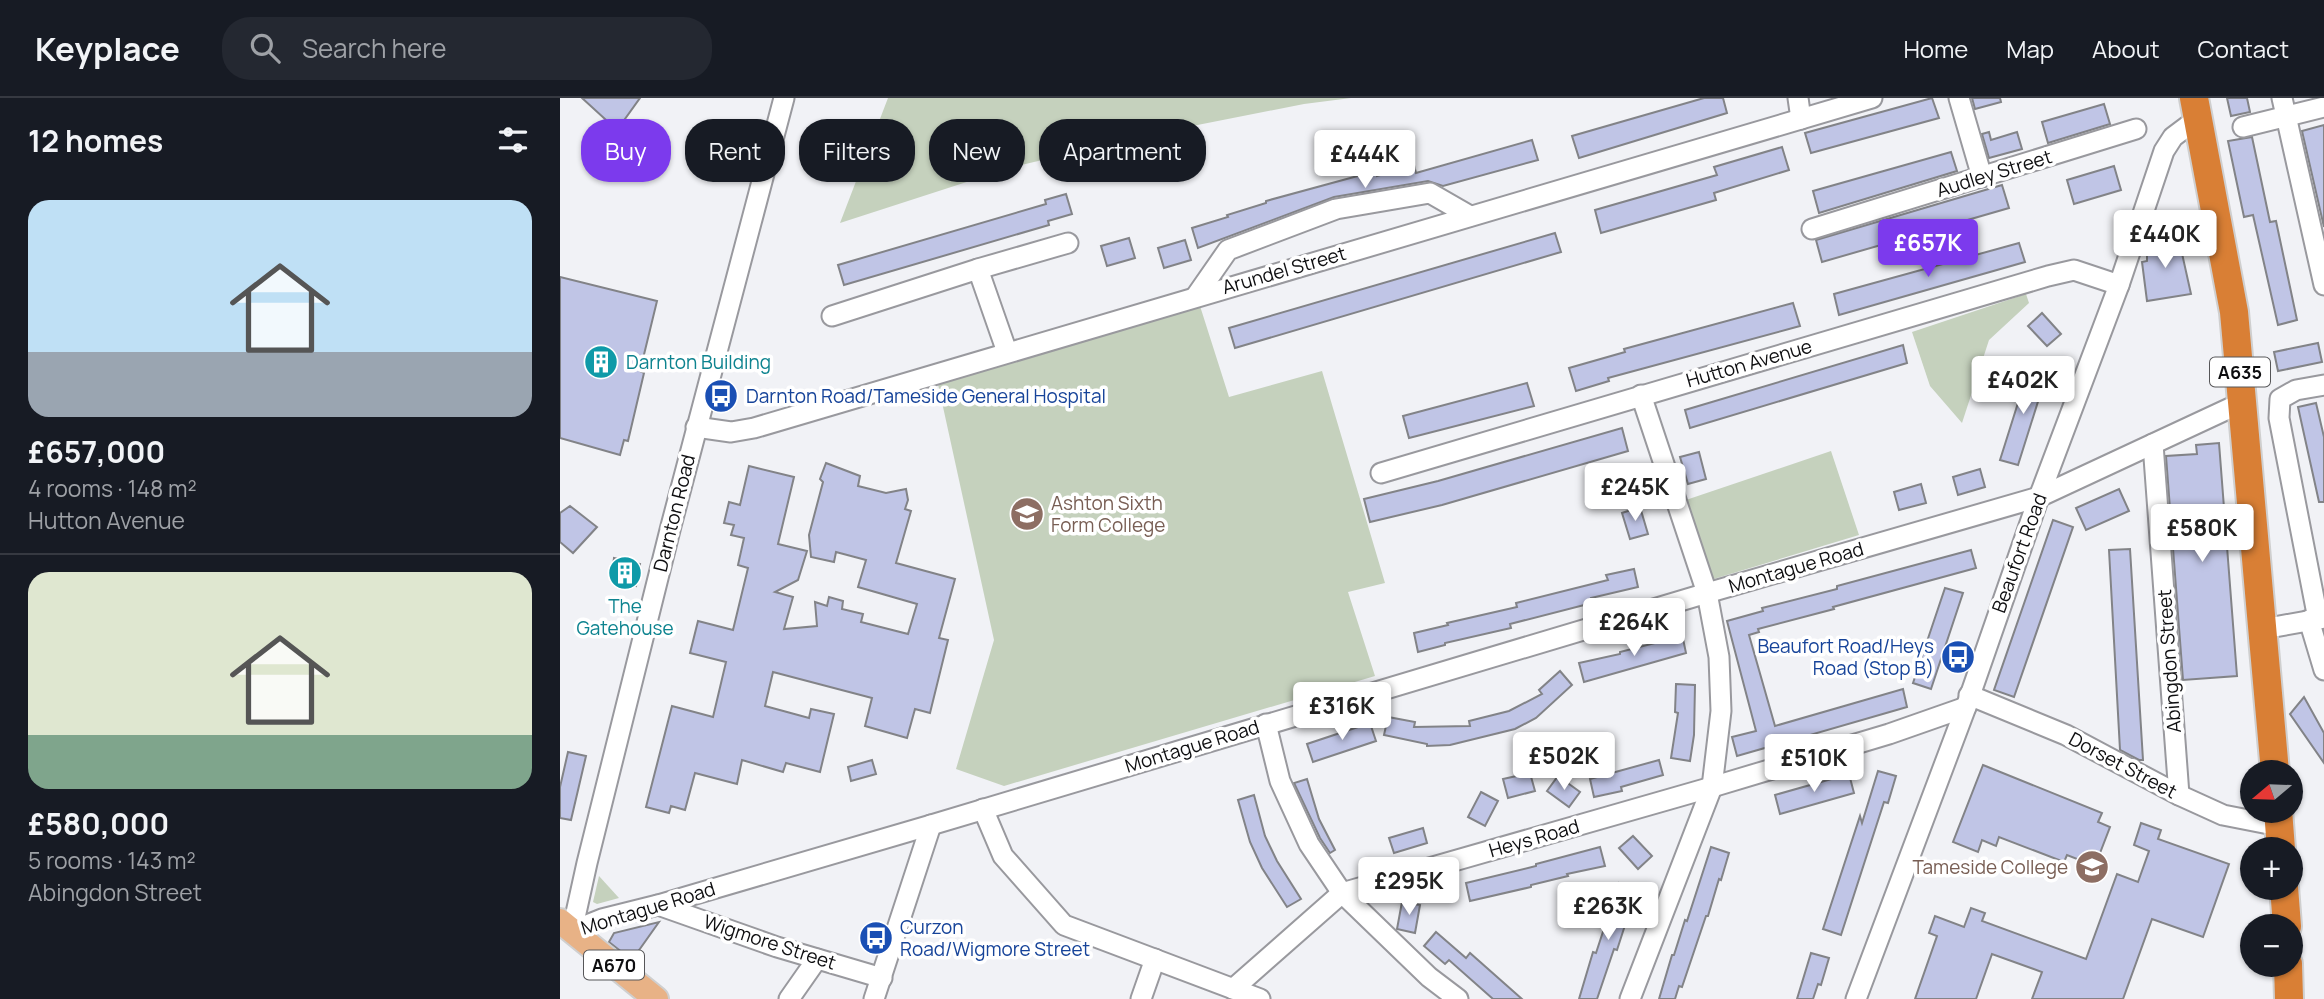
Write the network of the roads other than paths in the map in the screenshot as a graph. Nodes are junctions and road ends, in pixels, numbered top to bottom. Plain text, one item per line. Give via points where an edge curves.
1 (784, 98) edge
2 (1798, 98) edge
3 (1872, 98) edge
4 (1959, 98) edge
5 (2284, 107) edge
6 (2324, 107) edge
7 (2196, 108) edge
8 (1801, 119) junction
9 (2243, 127) dead end
10 (2136, 129) dead end
11 (1982, 177) junction
12 (1470, 216) junction
13 (1812, 229) dead end
14 (1068, 243) dead end
15 (978, 269) junction
16 (2119, 285) junction
17 (2324, 285) edge
18 (1196, 296) junction
19 (832, 316) dead end
20 (1007, 352) junction
21 (2324, 385) edge
22 (1641, 395) junction
23 (2243, 402) junction
24 (696, 427) junction
25 (2153, 444) junction
26 (1381, 473) dead end
27 (2039, 497) junction
28 (1707, 593) junction
29 (2317, 619) edge
30 (2263, 629) junction
31 (2324, 670) edge
32 (1967, 701) junction
33 (1266, 724) junction
34 (2274, 760) edge
35 (1712, 787) junction
36 (2179, 795) junction
37 (983, 809) junction
38 (930, 825) junction
39 (2279, 828) edge
40 (1342, 893) junction
41 (658, 905) junction
42 (564, 929) edge
43 (817, 958) junction
44 (1155, 959) junction
45 (2288, 977) edge
46 (882, 978) junction
47 (1233, 989) junction
48 (656, 999) edge
49 (789, 999) edge
50 (874, 999) edge
51 (1141, 999) edge
52 (1260, 999) edge
53 (1458, 999) edge
54 (1630, 999) edge
55 (1856, 999) edge
56 (2289, 999) edge

1 - 24 street, Darnton Road
2 - 8 street
3 - 8 street, Arundel Street
4 - 11 street
5 - 6 street
5 - 9 street
5 - 17 street
7 - 16 street, Beaufort Road via 2164,151
7 - 23 highway, A635 via 2234,312
8 - 12 street, Arundel Street
10 - 11 street, Audley Street
11 - 13 street, Audley Street
12 - 18 street, Arundel Street
12 - 18 street via 1430,193 1336,209 1228,250
14 - 15 street
15 - 19 street
15 - 20 street
16 - 22 street, Hutton Avenue via 2074,270
16 - 27 street, Beaufort Road
18 - 20 street, Arundel Street
20 - 24 street, Arundel Street via 754,428 731,432
21 - 29 street via 2280,399 2279,418
22 - 26 street, Hutton Avenue
22 - 28 street
23 - 25 street, Montague Road
23 - 30 highway, A635
24 - 42 street, Darnton Road via 587,863
25 - 27 street, Montague Road
25 - 36 street, Abingdon Street
27 - 28 street, Montague Road
27 - 32 street, Beaufort Road
28 - 33 street, Montague Road
28 - 35 street via 1719,657 1721,711
29 - 30 street
29 - 31 street
30 - 34 highway, A635
32 - 35 street, Heys Road via 1889,734
32 - 36 street, Dorset Street via 2066,735
32 - 55 street, Beaufort Road
33 - 37 street, Montague Road
33 - 40 street via 1280,781 1309,844
35 - 40 street, Heys Road
35 - 54 street
36 - 39 street, Dorset Street via 2223,815
37 - 38 street, Montague Road
37 - 44 street via 1003,856 1064,925
38 - 41 street, Montague Road
38 - 46 street
40 - 47 street
40 - 53 street
41 - 42 street, Montague Road
41 - 43 street, Wigmore Street
42 - 48 main road, A670
43 - 46 street, Wigmore Street
43 - 49 street
44 - 47 street
44 - 51 street
45 - 56 highway
46 - 50 street
47 - 52 street

